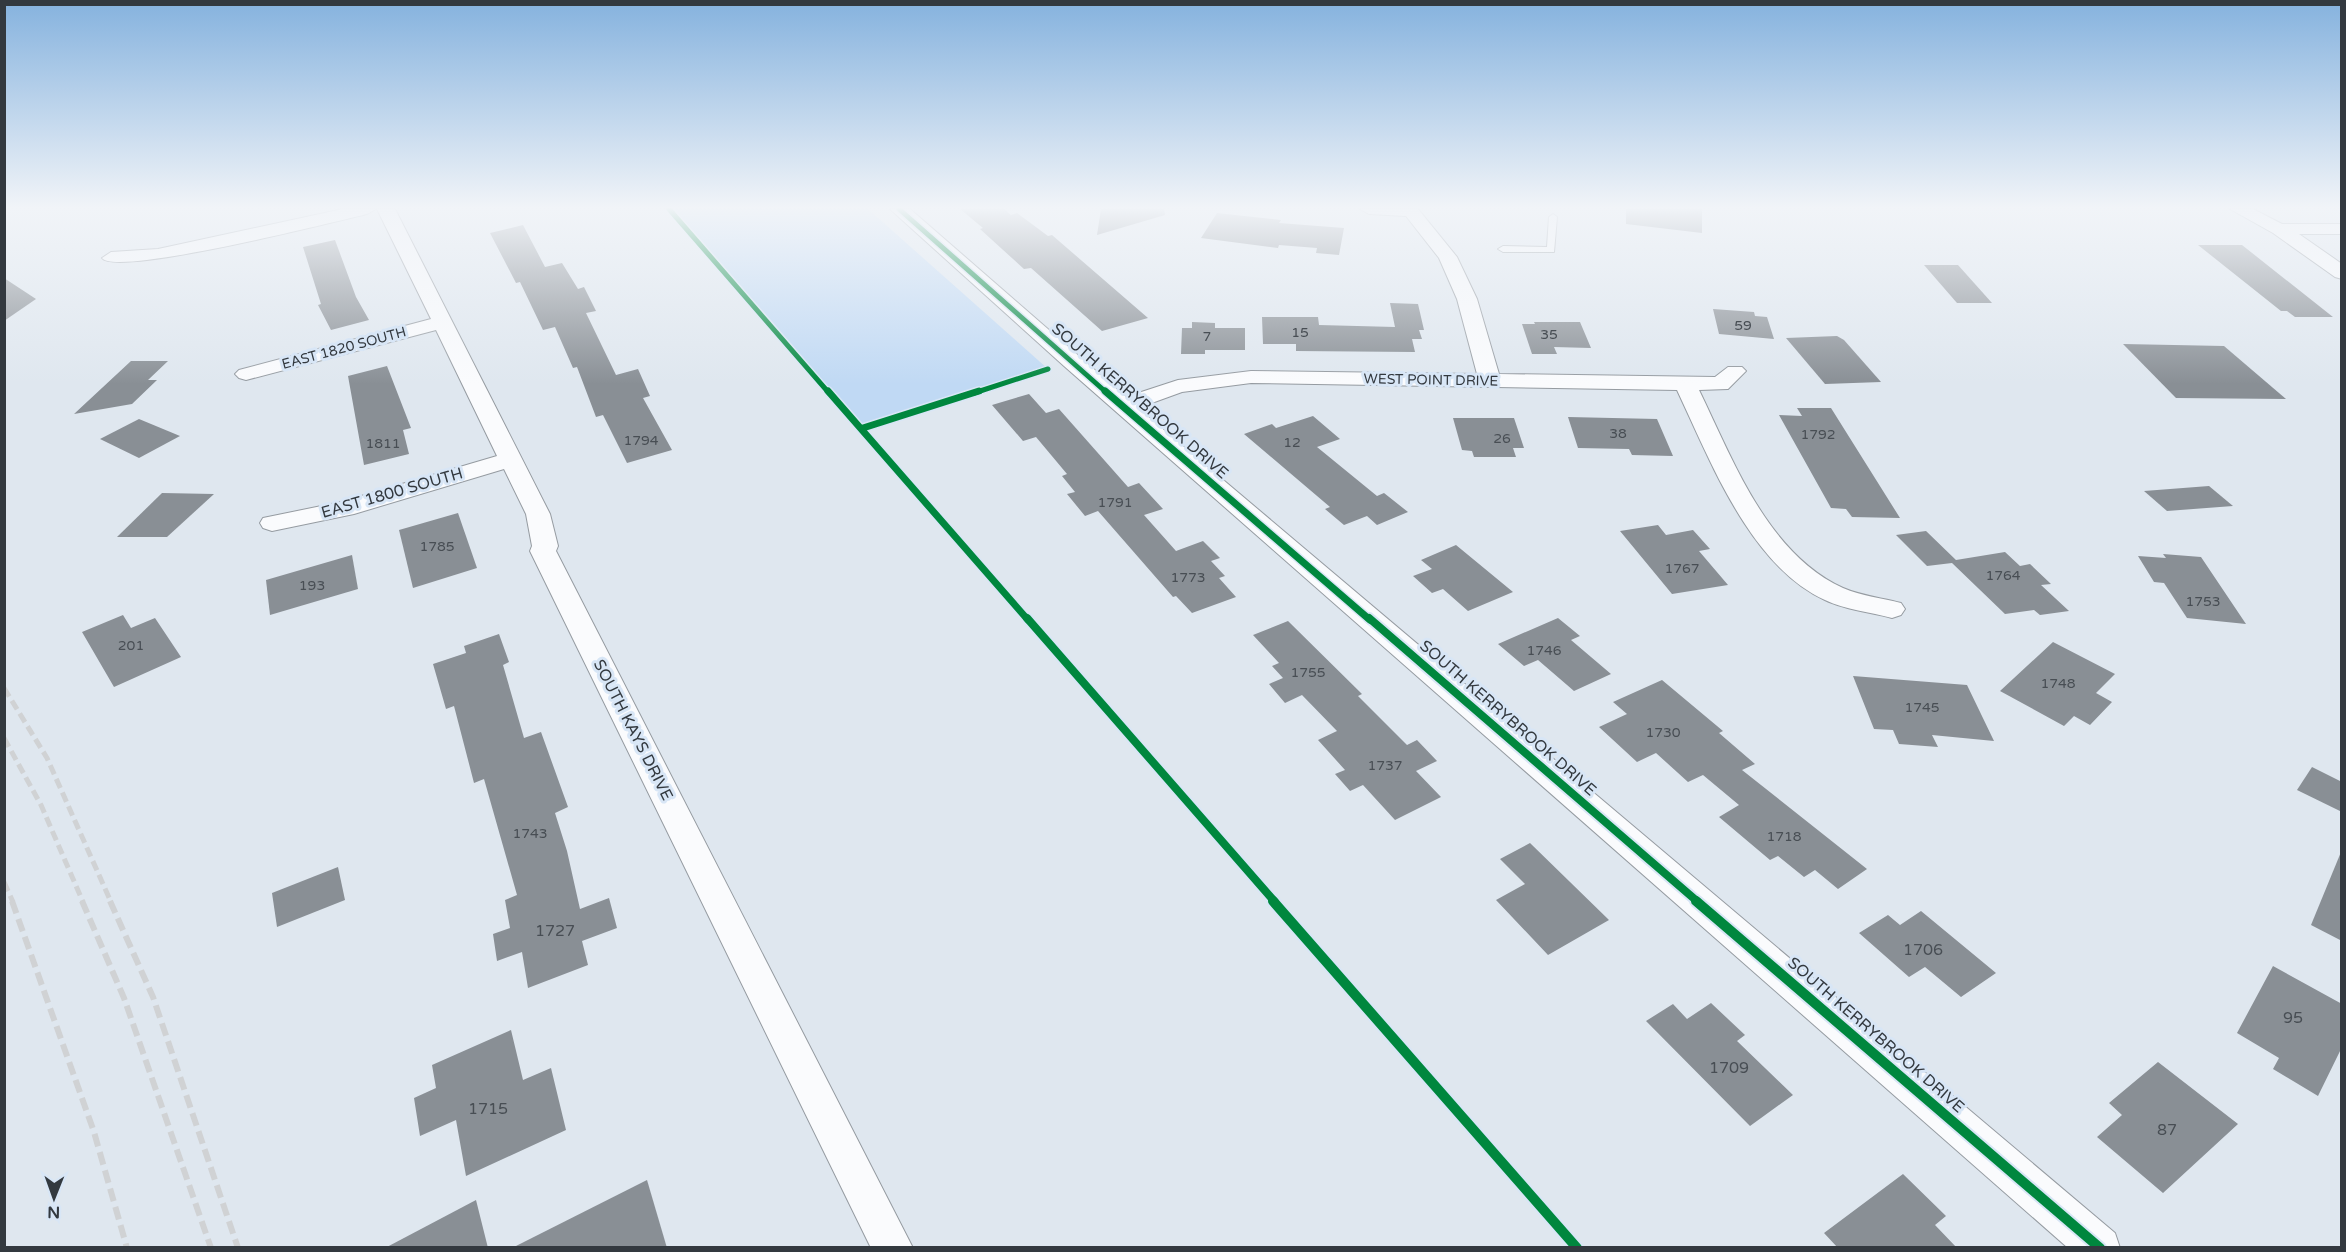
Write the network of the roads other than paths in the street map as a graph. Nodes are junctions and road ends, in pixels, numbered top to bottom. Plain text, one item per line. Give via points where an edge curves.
1 (415, 267) edge
2 (964, 267) edge
3 (1453, 267) edge
4 (443, 322) junction
5 (1735, 371) dead end
6 (246, 375) dead end
7 (1490, 381) junction
8 (1685, 383) junction
9 (1125, 405) junction
10 (511, 459) junction
11 (272, 524) dead end
12 (1892, 609) dead end
13 (893, 1248) edge
14 (2100, 1248) edge

1 - 4 street, SOUTH KAYS DRIVE
2 - 9 street, SOUTH KERRYBROOK DRIVE
3 - 7 street via 1467,299
4 - 6 street, EAST 1820 SOUTH
4 - 10 street, SOUTH KAYS DRIVE
5 - 8 street, WEST POINT DRIVE via 1720,384
7 - 8 street, WEST POINT DRIVE
7 - 9 street, WEST POINT DRIVE via 1251,377 1178,386
8 - 12 street via 1755,522 1788,563 1833,594
9 - 14 street, SOUTH KERRYBROOK DRIVE
10 - 11 street, EAST 1800 SOUTH via 345,509
10 - 13 street, SOUTH KAYS DRIVE via 538,514 543,551

